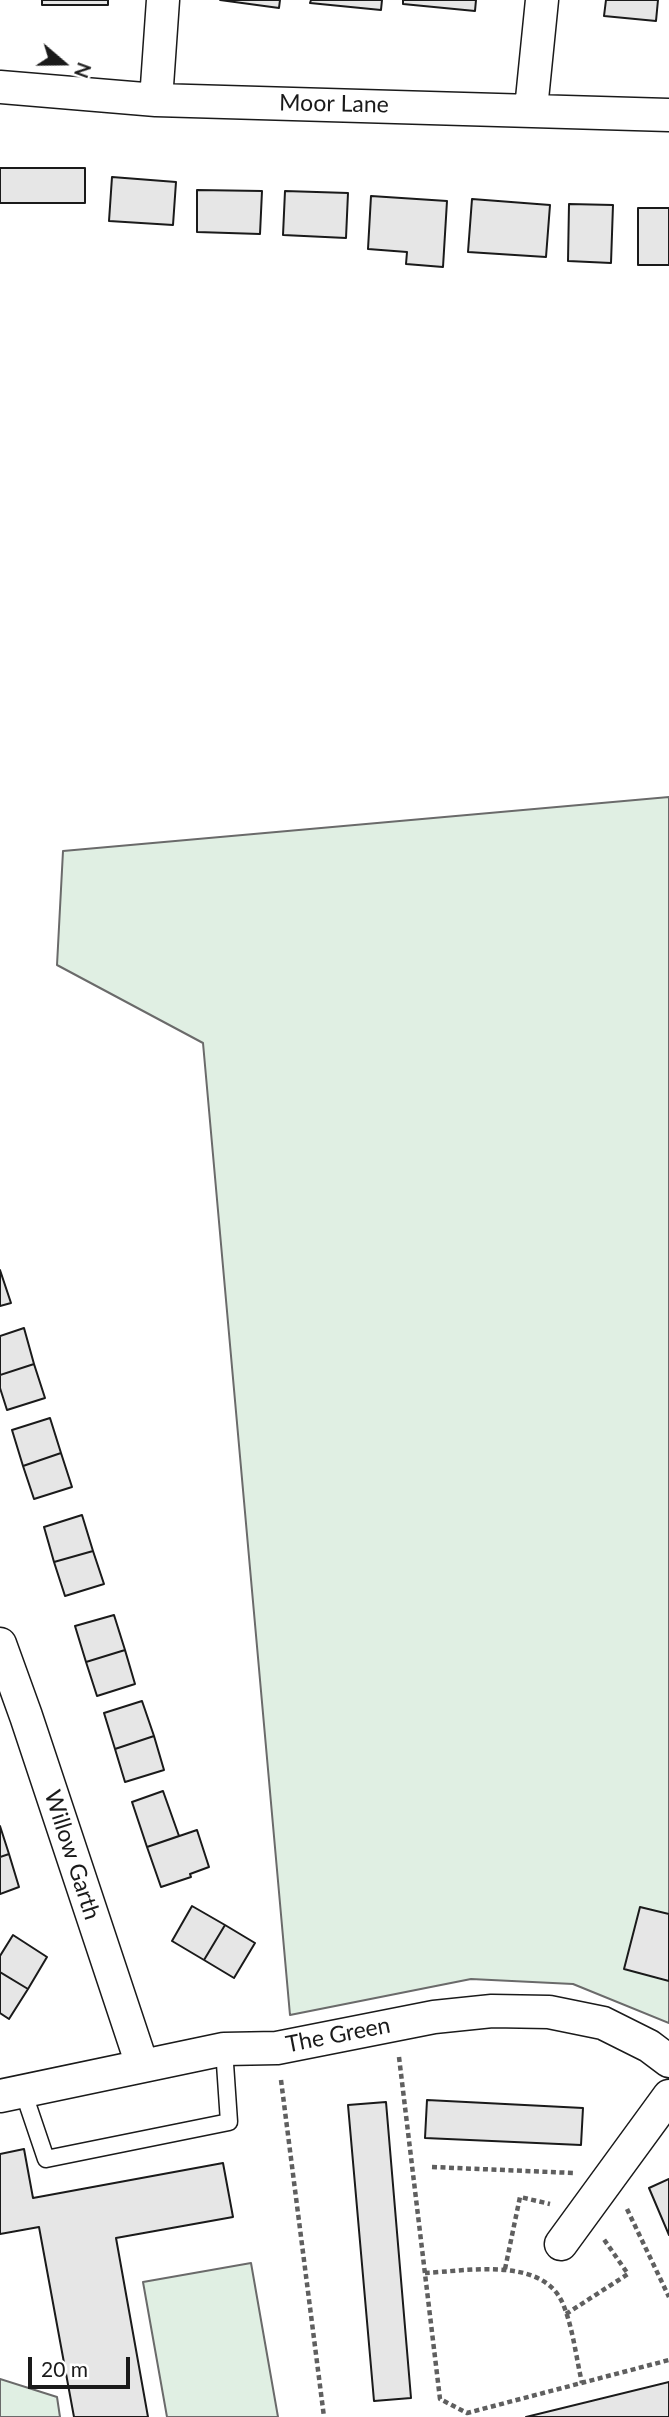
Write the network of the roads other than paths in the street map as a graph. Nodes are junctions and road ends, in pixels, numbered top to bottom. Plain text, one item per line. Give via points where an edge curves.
1 (163, 0) edge
2 (542, 0) edge
3 (0, 87) edge
4 (156, 100) junction
5 (531, 109) junction
6 (669, 114) edge
7 (0, 1644) edge
8 (224, 2049) junction
9 (669, 2061) edge
10 (142, 2065) junction
11 (11, 2094) edge
12 (669, 2096) edge
13 (561, 2244) dead end

1 - 4 street
2 - 5 street
3 - 4 street, Moor Lane
4 - 5 street, Moor Lane
5 - 6 street, Moor Lane
7 - 10 street, Willow Garth
8 - 9 street, The Green via 277,2048 434,2017 549,2012 603,2023
8 - 10 street, The Green
8 - 11 lane via 229,2122 46,2159
10 - 11 street, The Green
12 - 13 street

